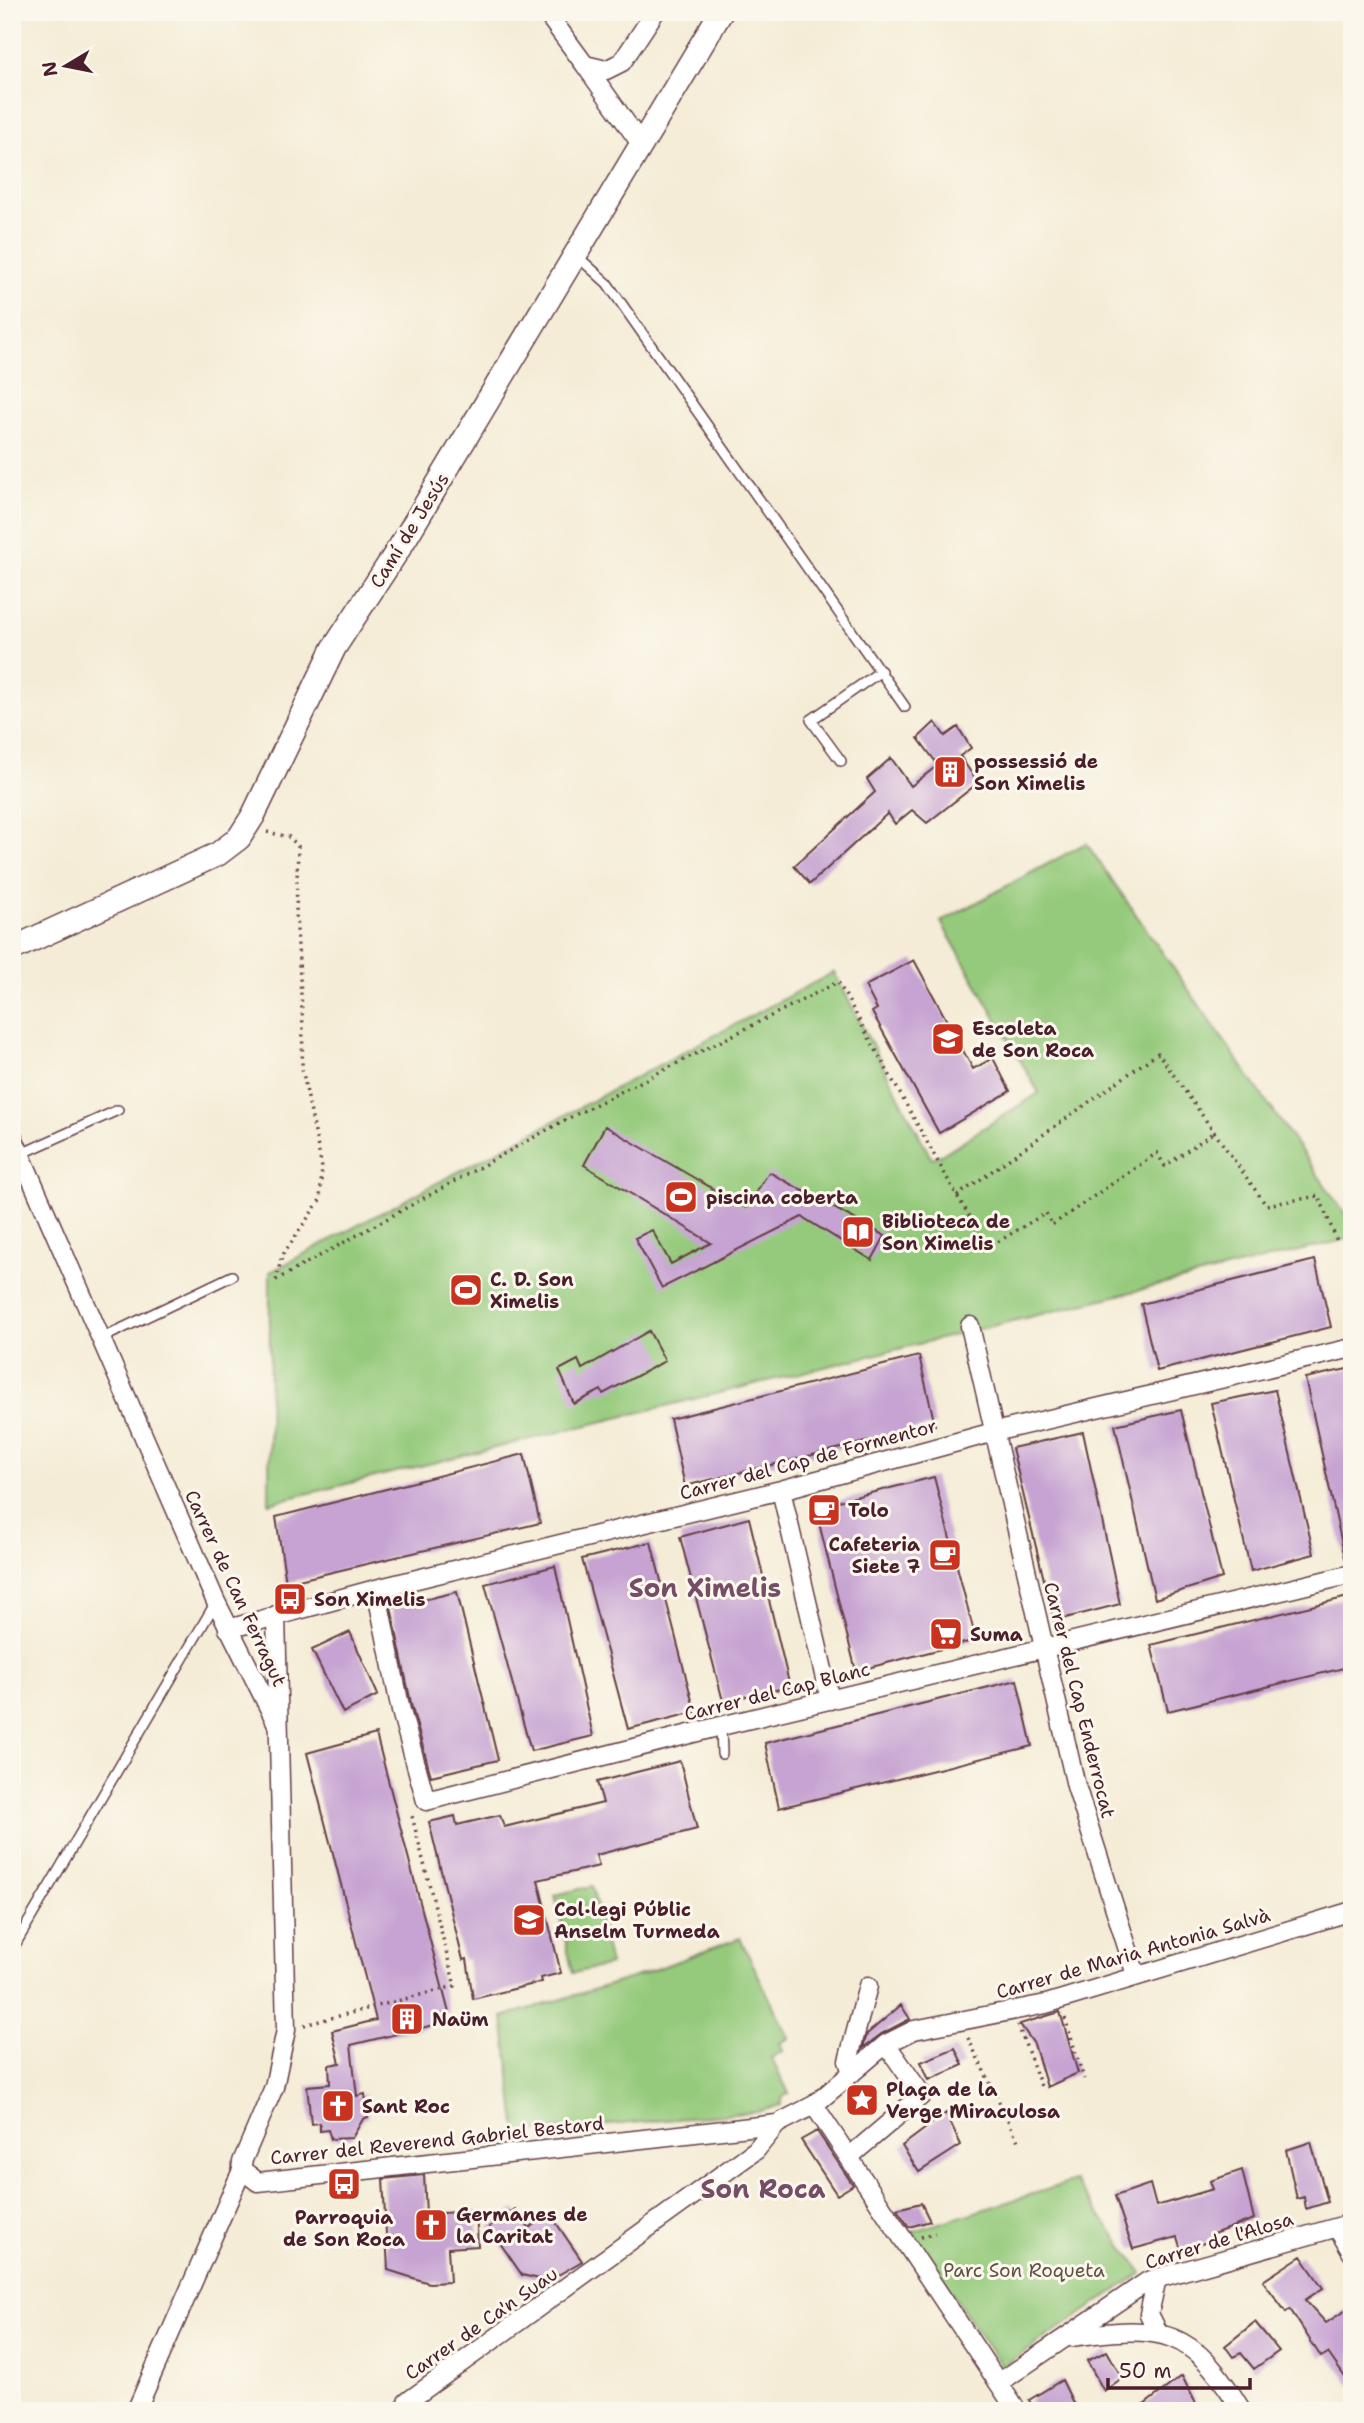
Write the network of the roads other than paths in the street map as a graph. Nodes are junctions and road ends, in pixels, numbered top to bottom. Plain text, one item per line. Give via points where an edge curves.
1 (546, 12) edge
2 (655, 12) edge
3 (721, 12) edge
4 (585, 65) junction
5 (641, 144) junction
6 (576, 255) junction
7 (881, 671) junction
8 (905, 708) dead end
9 (841, 761) dead end
10 (12, 950) edge
11 (118, 1110) dead end
12 (12, 1135) edge
13 (21, 1154) junction
14 (232, 1276) dead end
15 (970, 1326) dead end
16 (103, 1338) junction
17 (1352, 1348) edge
18 (994, 1432) junction
19 (781, 1490) junction
20 (1352, 1574) edge
21 (376, 1589) junction
22 (216, 1602) junction
23 (276, 1615) junction
24 (228, 1629) junction
25 (1044, 1649) junction
26 (830, 1700) junction
27 (721, 1726) junction
28 (279, 1728) junction
29 (722, 1754) dead end
30 (1352, 1911) edge
31 (12, 1950) edge
32 (1136, 1975) junction
33 (868, 1986) dead end
34 (886, 2044) junction
35 (852, 2073) junction
36 (814, 2105) junction
37 (777, 2124) junction
38 (849, 2157) junction
39 (242, 2170) junction
40 (1345, 2226) edge
41 (1352, 2253) edge
42 (1157, 2278) junction
43 (1125, 2296) junction
44 (1127, 2329) junction
45 (1159, 2334) junction
46 (1068, 2337) junction
47 (1000, 2382) junction
48 (410, 2406) edge
49 (136, 2411) edge
50 (1017, 2411) edge
51 (1242, 2411) edge

1 - 4 street
2 - 4 street via 622,62 606,70
3 - 5 street, Camí de Jesús
4 - 5 street
5 - 6 street, Camí de Jesús
6 - 7 lane via 607,283
6 - 10 street, Camí de Jesús via 334,648 239,838 218,854
7 - 8 lane
7 - 9 lane via 811,720
11 - 13 lane
12 - 13 street, Carrer de Can Ferragut
13 - 16 street, Carrer de Can Ferragut
14 - 16 lane
15 - 18 street
16 - 22 street, Carrer de Can Ferragut
17 - 18 street, Carrer del Cap de Formentor
18 - 19 street, Carrer del Cap de Formentor
18 - 25 street, Carrer del Cap Enderrocat
19 - 21 street, Carrer del Cap de Formentor
19 - 26 street
20 - 25 street, Carrer del Cap Blanc
21 - 23 street, Carrer del Cap de Formentor
21 - 27 street, Carrer del Cap Blanc via 401,1711 426,1801
22 - 24 street, Carrer de Can Ferragut
22 - 31 lane
23 - 24 street
23 - 28 street, Carrer de Can Ferragut
24 - 28 street, Carrer de Can Ferragut
25 - 26 street, Carrer del Cap Blanc
25 - 32 street, Carrer del Cap Enderrocat via 1076,1786
26 - 27 street, Carrer del Cap Blanc
27 - 29 lane
28 - 39 street, Carrer de Can Ferragut via 286,2030 274,2087
30 - 32 street, Carrer de Maria Antonia Salvà
32 - 34 street, Carrer de Maria Antonia Salvà via 1011,2012 914,2030
33 - 35 street via 848,2061
34 - 35 street
34 - 38 street via 922,2095
35 - 36 street
36 - 37 street, Carrer del Reverend Gabriel Bestard
36 - 38 street
37 - 39 street, Carrer del Reverend Gabriel Bestard via 258,2182
37 - 48 street, Carrer de Ca'n Suau via 756,2150
38 - 47 street
39 - 49 street
40 - 41 street
40 - 42 street, Carrer de l'Alosa
42 - 43 street, Carrer de l'Alosa
42 - 45 street via 1149,2314
43 - 44 street via 1119,2311
43 - 46 street, Carrer de l'Alosa
44 - 45 street
44 - 46 street
45 - 51 street via 1201,2354 1222,2377
46 - 47 street, Carrer de l'Alosa
47 - 50 street

